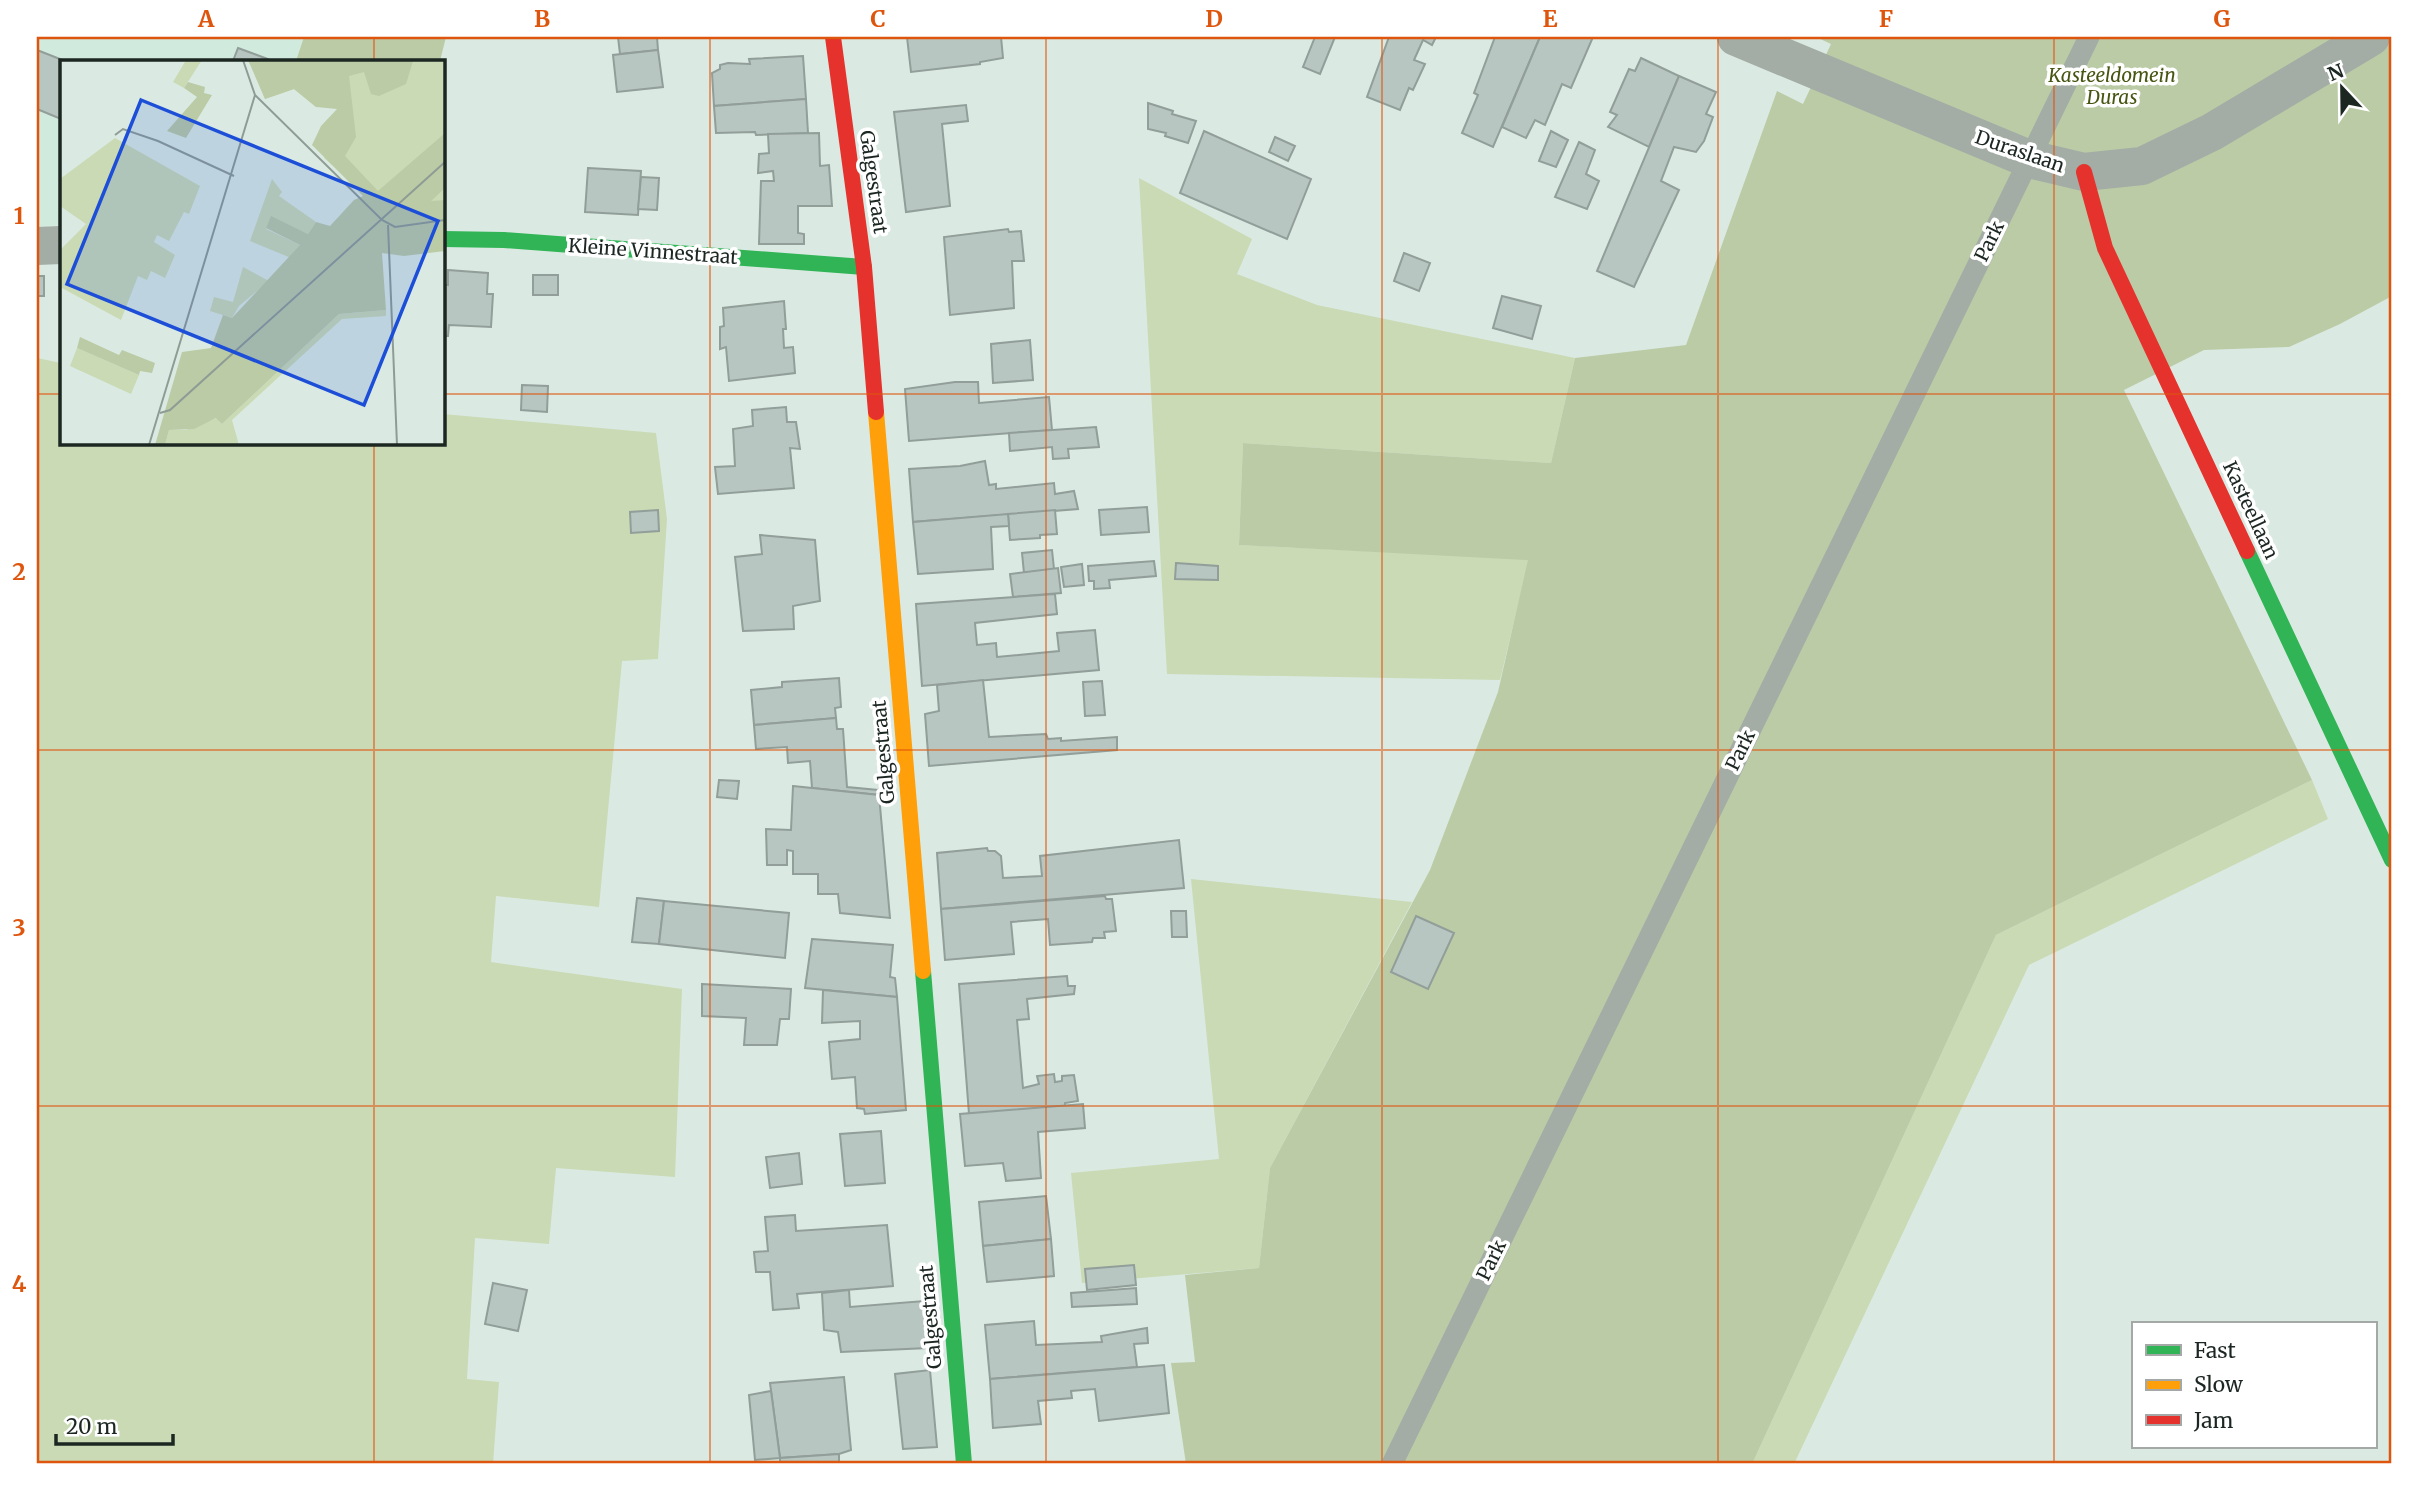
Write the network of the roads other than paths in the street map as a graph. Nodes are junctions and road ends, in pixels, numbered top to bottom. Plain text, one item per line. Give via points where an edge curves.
1 (833, 37) edge
2 (1737, 37) edge
3 (2089, 37) edge
4 (2371, 37) edge
5 (2029, 159) junction
6 (2084, 172) junction
7 (444, 239) edge
8 (60, 245) edge
9 (37, 246) edge
10 (864, 267) junction
11 (2392, 860) edge
12 (964, 1464) edge
13 (1391, 1464) edge

1 - 10 street, Galgestraat
2 - 5 street, Duraslaan
3 - 5 lane, Park
4 - 6 street, Duraslaan via 2212,132 2143,166
5 - 6 street, Duraslaan
5 - 13 lane, Park
6 - 11 street, Kasteellaan via 2105,248
7 - 10 street, Kleine Vinnestraat
8 - 9 street
10 - 12 street, Galgestraat

